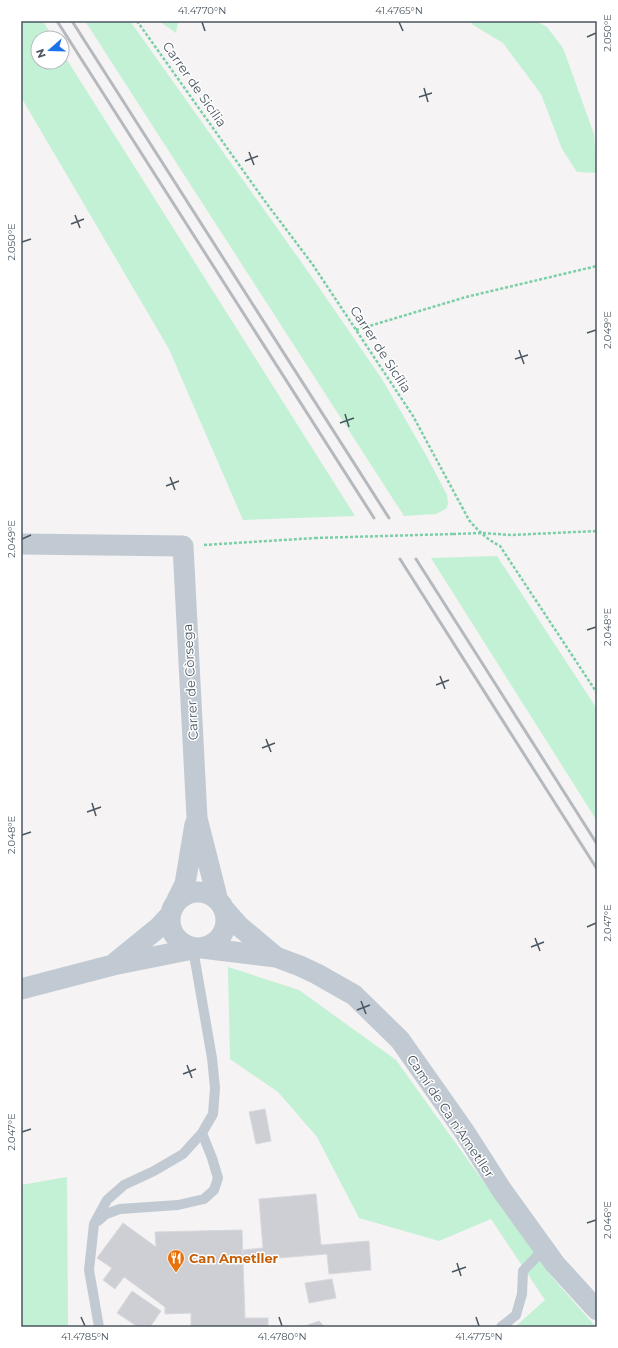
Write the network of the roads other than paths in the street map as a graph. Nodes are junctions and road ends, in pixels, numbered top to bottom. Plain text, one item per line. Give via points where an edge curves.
1 (21, 544) edge
2 (197, 818) junction
3 (221, 905) junction
4 (173, 908) junction
5 (198, 949) junction
6 (276, 957) junction
7 (113, 965) junction
8 (21, 989) edge
9 (202, 1133) junction
10 (94, 1224) junction
11 (544, 1249) junction
12 (597, 1310) edge
13 (99, 1327) edge
14 (501, 1327) edge

1 - 2 street, Carrer de Còrsega via 183,546
2 - 3 street, Carrer de Còrsega
2 - 4 street, Carrer de Còrsega via 185,884
3 - 4 street via 211,895 193,892 184,895
3 - 5 street via 226,917 223,934 210,946
3 - 6 street, Camí de Ca n'Ametller via 239,926
4 - 5 street via 169,924 172,933 185,946
4 - 7 street, Camí de Ca n'Ametller via 158,928
5 - 6 street, Camí de Ca n'Ametller
5 - 7 street, Camí de Ca n'Ametller
5 - 9 lane via 215,1088 214,1114
6 - 11 street, Camí de Ca n'Ametller via 306,969 354,995 400,1040
7 - 8 street, Camí de Ca n'Ametller
9 - 10 lane via 183,1154 124,1185 107,1200
9 - 10 lane via 218,1178 214,1190 204,1199 120,1209 106,1214
10 - 13 lane via 89,1270
11 - 12 street, Camí de Ca n'Ametller
11 - 14 lane via 523,1272 522,1294 516,1315

